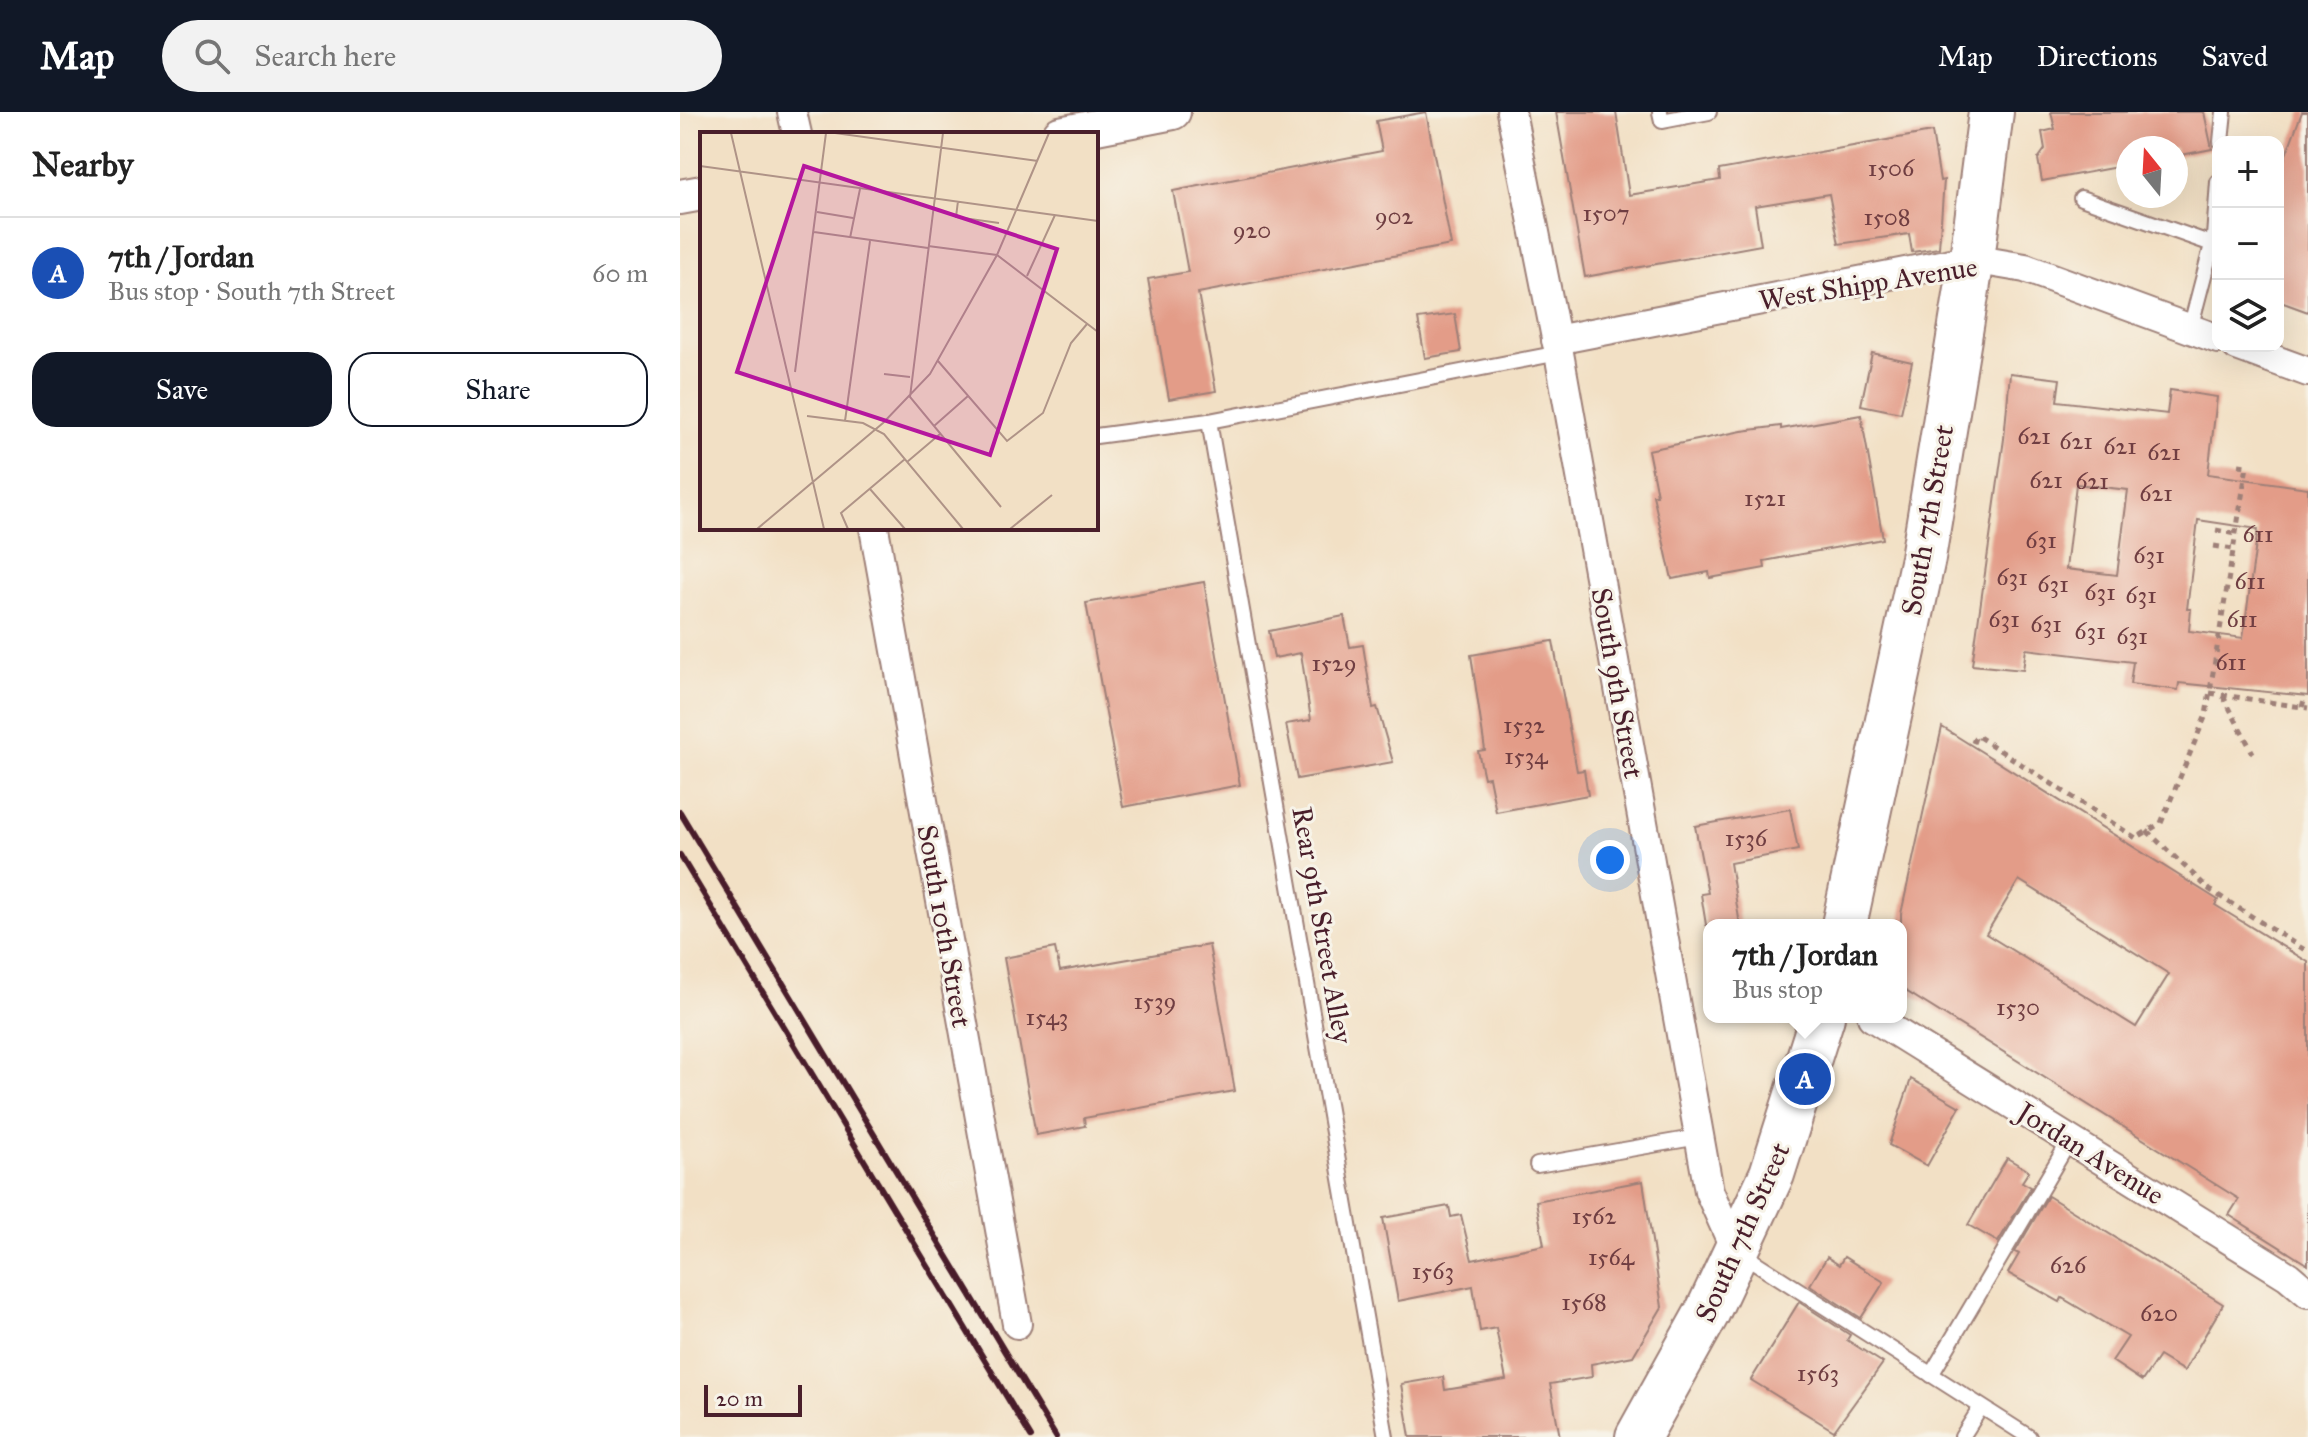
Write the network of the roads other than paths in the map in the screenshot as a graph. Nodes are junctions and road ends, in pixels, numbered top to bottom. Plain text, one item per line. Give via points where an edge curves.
1 (792, 112) edge
2 (1173, 112) edge
3 (1511, 112) edge
4 (1660, 112) edge
5 (1709, 112) edge
6 (1991, 112) edge
7 (2224, 112) edge
8 (797, 132) edge
9 (1070, 132) edge
10 (2222, 136) edge
11 (700, 193) edge
12 (680, 197) edge
13 (2081, 198) dead end
14 (2212, 244) joint
15 (1972, 259) junction
16 (2190, 329) junction
17 (2212, 337) edge
18 (1558, 346) junction
19 (2253, 352) edge
20 (2308, 372) edge
21 (1209, 421) junction
22 (1098, 436) edge
23 (874, 530) edge
24 (1845, 919) edge
25 (1820, 1023) edge
26 (1882, 1023) edge
27 (1699, 1137) junction
28 (2070, 1140) junction
29 (1537, 1165) dead end
30 (1735, 1249) junction
31 (2308, 1293) edge
32 (1017, 1324) dead end
33 (1931, 1375) junction
34 (1981, 1407) junction
35 (1386, 1437) edge
36 (1638, 1437) edge
37 (1962, 1437) edge
38 (2029, 1437) edge

1 - 8 street
2 - 9 street
3 - 18 street, South 9th Street
4 - 5 lane via 1662,121
6 - 15 main road, South 7th Street
7 - 10 lane
11 - 12 street
13 - 14 lane
14 - 16 lane
15 - 16 street, West Shipp Avenue via 2025,268
15 - 18 street, West Shipp Avenue
15 - 24 main road, South 7th Street via 1923,558
16 - 17 street, West Shipp Avenue
18 - 21 lane
18 - 27 street, South 9th Street
19 - 20 street
21 - 22 lane
21 - 35 lane, Rear 9th Street Alley
23 - 32 street, South 10th Street
25 - 30 main road, South 7th Street via 1772,1174
26 - 28 street, Jordan Avenue
27 - 29 lane
27 - 30 street, South 9th Street via 1709,1191
28 - 31 street, Jordan Avenue
28 - 33 lane
30 - 33 lane
30 - 36 main road, South 7th Street via 1708,1311
33 - 34 lane
34 - 37 lane
34 - 38 lane

